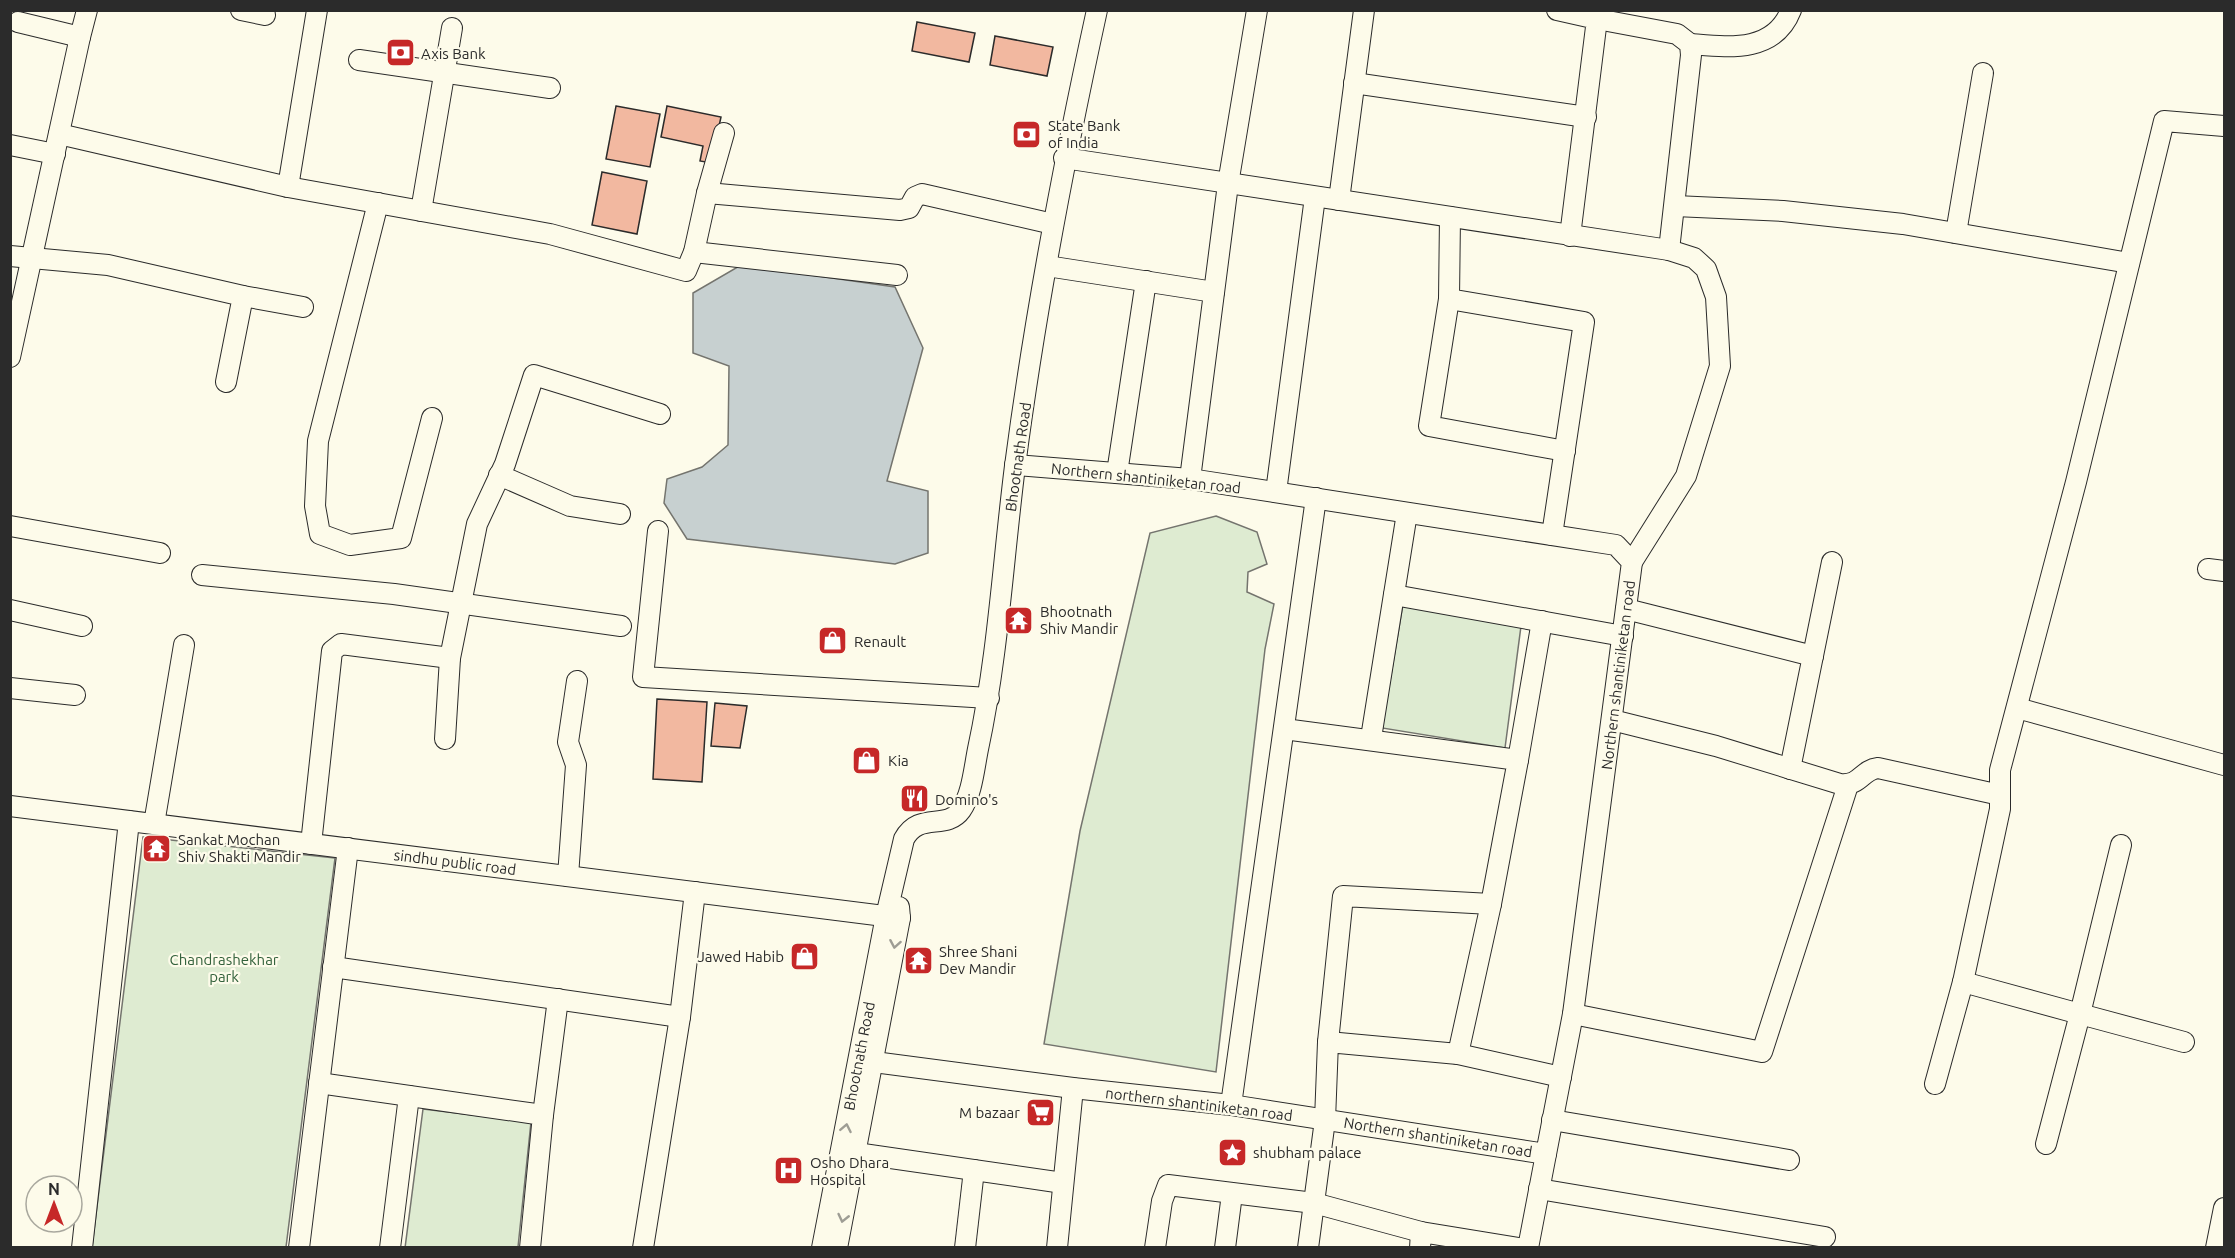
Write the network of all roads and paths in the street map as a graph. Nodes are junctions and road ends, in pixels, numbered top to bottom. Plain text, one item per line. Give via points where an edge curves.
1 (87, 10) edge
2 (241, 10) edge
3 (317, 10) edge
4 (1097, 10) edge
5 (1257, 10) edge
6 (1364, 10) edge
7 (1557, 10) edge
8 (1791, 10) edge
9 (265, 15) dead end
10 (1598, 15) edge
11 (16, 18) edge
12 (452, 28) dead end
13 (80, 37) junction
14 (1690, 44) junction
15 (359, 60) dead end
16 (444, 71) junction
17 (1983, 73) dead end
18 (1354, 83) junction
19 (550, 88) dead end
20 (1586, 117) junction
21 (2224, 126) edge
22 (724, 133) dead end
23 (59, 134) junction
24 (10, 145) edge
25 (55, 154) junction
26 (1064, 158) junction
27 (1228, 184) junction
28 (288, 187) junction
29 (707, 194) junction
30 (1315, 197) junction
31 (1339, 200) junction
32 (378, 203) junction
33 (1675, 206) junction
34 (421, 211) junction
35 (1450, 217) junction
36 (1053, 224) junction
37 (1956, 233) junction
38 (1570, 236) junction
39 (1669, 250) junction
40 (694, 252) junction
41 (10, 256) edge
42 (32, 259) junction
43 (2129, 262) junction
44 (1047, 266) junction
45 (897, 275) dead end
46 (1146, 282) junction
47 (1214, 292) junction
48 (243, 296) junction
49 (1449, 299) junction
50 (303, 307) dead end
51 (10, 357) edge
52 (226, 382) dead end
53 (660, 414) dead end
54 (432, 418) dead end
55 (1565, 451) junction
56 (1015, 465) junction
57 (1117, 473) junction
58 (499, 475) junction
59 (1190, 479) junction
60 (1276, 492) junction
61 (1316, 498) junction
62 (620, 513) dead end
63 (1407, 513) junction
64 (10, 526) edge
65 (658, 531) dead end
66 (1552, 536) junction
67 (160, 553) dead end
68 (1632, 562) junction
69 (1832, 562) dead end
70 (202, 574) dead end
71 (1394, 595) junction
72 (461, 604) junction
73 (1626, 609) junction
74 (10, 610) edge
75 (1542, 621) junction
76 (82, 626) dead end
77 (621, 626) dead end
78 (1623, 636) junction
79 (184, 645) dead end
80 (1813, 656) junction
81 (450, 658) junction
82 (577, 681) dead end
83 (10, 688) edge
84 (75, 695) dead end
85 (989, 698) junction
86 (2017, 708) junction
87 (1612, 720) junction
88 (1284, 729) junction
89 (1371, 738) junction
90 (445, 739) dead end
91 (1518, 760) junction
92 (2224, 765) edge
93 (1790, 769) junction
94 (1848, 785) junction
95 (2000, 795) junction
96 (10, 806) edge
97 (129, 820) junction
98 (154, 824) junction
99 (311, 844) junction
100 (2121, 844) dead end
101 (348, 848) junction
102 (568, 876) junction
103 (695, 892) junction
104 (1491, 904) junction
105 (893, 917) junction
106 (333, 967) junction
107 (1963, 982) junction
108 (558, 999) junction
109 (1573, 1014) junction
110 (2080, 1014) junction
111 (680, 1017) junction
112 (1328, 1042) junction
113 (2184, 1042) dead end
114 (1458, 1054) junction
115 (867, 1058) junction
116 (1561, 1077) junction
117 (319, 1083) junction
118 (1935, 1084) dead end
119 (1073, 1088) junction
120 (409, 1096) junction
121 (1231, 1105) junction
122 (543, 1115) junction
123 (1325, 1120) junction
124 (1552, 1120) junction
125 (2046, 1144) dead end
126 (856, 1153) junction
127 (1546, 1154) junction
128 (1789, 1160) dead end
129 (974, 1170) junction
130 (1063, 1183) junction
131 (1539, 1189) junction
132 (1232, 1194) junction
133 (1314, 1203) junction
134 (2224, 1208) edge
135 (1825, 1237) dead end
136 (1420, 1240) edge
137 (82, 1248) edge
138 (299, 1248) edge
139 (390, 1248) edge
140 (530, 1248) edge
141 (643, 1248) edge
142 (822, 1248) edge
143 (837, 1248) edge
144 (965, 1248) edge
145 (1057, 1248) edge
146 (1155, 1248) edge
147 (1225, 1248) edge
148 (1308, 1248) edge
149 (1519, 1248) edge
150 (1528, 1248) edge
151 (2216, 1248) edge

1 - 13 street
2 - 9 street
3 - 28 street
4 - 26 street, Bhootnath Road
5 - 27 street
6 - 18 street
7 - 10 street
8 - 14 street via 1787,21 1764,42 1743,48
10 - 14 street via 1677,34
10 - 20 street
11 - 13 street
12 - 16 street
13 - 23 street
14 - 33 street
15 - 16 street
16 - 19 street
16 - 34 street
17 - 37 street
18 - 20 street
18 - 31 street
20 - 38 street
21 - 43 street via 2164,121
22 - 29 street
23 - 25 street
23 - 28 street
24 - 25 street
25 - 42 street
26 - 27 street
26 - 36 street, Bhootnath Road
27 - 30 street
27 - 47 street
28 - 32 street
29 - 36 street via 900,210 909,208 915,197 922,194
29 - 40 street
30 - 31 street
30 - 60 street
31 - 35 street
32 - 34 street
32 - 54 street via 318,441 315,506 320,534 350,545 401,538
33 - 37 street via 1782,211
33 - 39 street
34 - 40 street via 550,234 686,271
35 - 38 street
35 - 49 street
36 - 44 street, Bhootnath Road
37 - 43 street
38 - 39 street
39 - 68 street via 1694,258 1706,269 1717,307 1720,366 1686,476
40 - 45 street
41 - 42 street
42 - 48 street via 108,266
42 - 51 street
43 - 86 street
44 - 46 street
44 - 56 street, Bhootnath Road
46 - 47 street
46 - 57 street
47 - 59 street
48 - 50 street
48 - 52 street
49 - 55 street via 1429,426
49 - 55 street via 1584,322
53 - 58 street via 534,375
55 - 66 street
56 - 57 street, Northern shantiniketan road
56 - 85 street, Bhootnath Road
57 - 59 street, Northern shantiniketan road
58 - 62 street via 570,506
58 - 72 street via 477,524
59 - 60 street, Northern shantiniketan road
60 - 61 street, Northern shantiniketan road
61 - 63 street, Northern shantiniketan road
61 - 88 street
63 - 66 street, Northern shantiniketan road
63 - 71 street
64 - 67 street
65 - 85 street via 644,677
66 - 68 street, Northern shantiniketan road via 1616,545
68 - 73 street, Northern shantiniketan road
69 - 80 street
70 - 72 street
71 - 75 street
71 - 89 street
72 - 77 street
72 - 81 street
73 - 78 street, Northern shantiniketan road
73 - 80 street
74 - 76 street
75 - 78 street
75 - 91 street
78 - 87 street, Northern shantiniketan road
79 - 98 street
80 - 93 street
81 - 90 street
81 - 99 street via 341,645 332,651
82 - 102 street via 568,742 576,765
83 - 84 street
85 - 105 street, Bhootnath Road via 969,792 961,810 952,819 910,828 904,839
86 - 92 street
86 - 95 street via 2000,770
87 - 93 street
87 - 109 street, Northern shantiniketan road
88 - 89 street
88 - 121 street
89 - 91 street
91 - 104 street
93 - 94 street
94 - 95 street via 1878,768
94 - 109 street via 1762,1052
95 - 107 street
96 - 97 street, sindhu public road
97 - 98 street, sindhu public road
97 - 137 street
98 - 99 street, sindhu public road
99 - 101 street, sindhu public road
100 - 110 street
101 - 102 street, sindhu public road
101 - 106 street
102 - 103 street, sindhu public road
103 - 105 street, sindhu public road
103 - 111 street
104 - 112 street via 1343,896
104 - 114 street
105 - 115 street, Bhootnath Road
106 - 108 street
106 - 117 street
107 - 110 street
107 - 118 street
108 - 111 street
108 - 122 street
109 - 116 street, Northern shantiniketan road
110 - 113 street
110 - 125 street
111 - 141 street
112 - 114 street
112 - 123 street
114 - 116 street
115 - 119 street, northern shantiniketan road
115 - 126 street, Bhootnath Road
142 -> 115 street, Bhootnath Road
116 - 124 street, Northern shantiniketan road
117 - 120 street
117 - 138 street
119 - 121 street, northern shantiniketan road
119 - 130 street
120 - 122 street
120 - 139 street
121 - 123 street, northern shantiniketan road
122 - 140 street
123 - 127 street, Northern shantiniketan road
123 - 133 street
124 - 127 street, Northern shantiniketan road
124 - 128 street
126 - 129 street
126 -> 143 street, Bhootnath Road
127 - 131 street
129 - 130 street
129 - 144 street
130 - 145 street
131 - 135 street
131 - 150 street
132 - 133 street
132 - 146 street via 1168,1185
132 - 147 street
133 - 136 street
133 - 148 street
134 - 151 street
136 - 149 street

